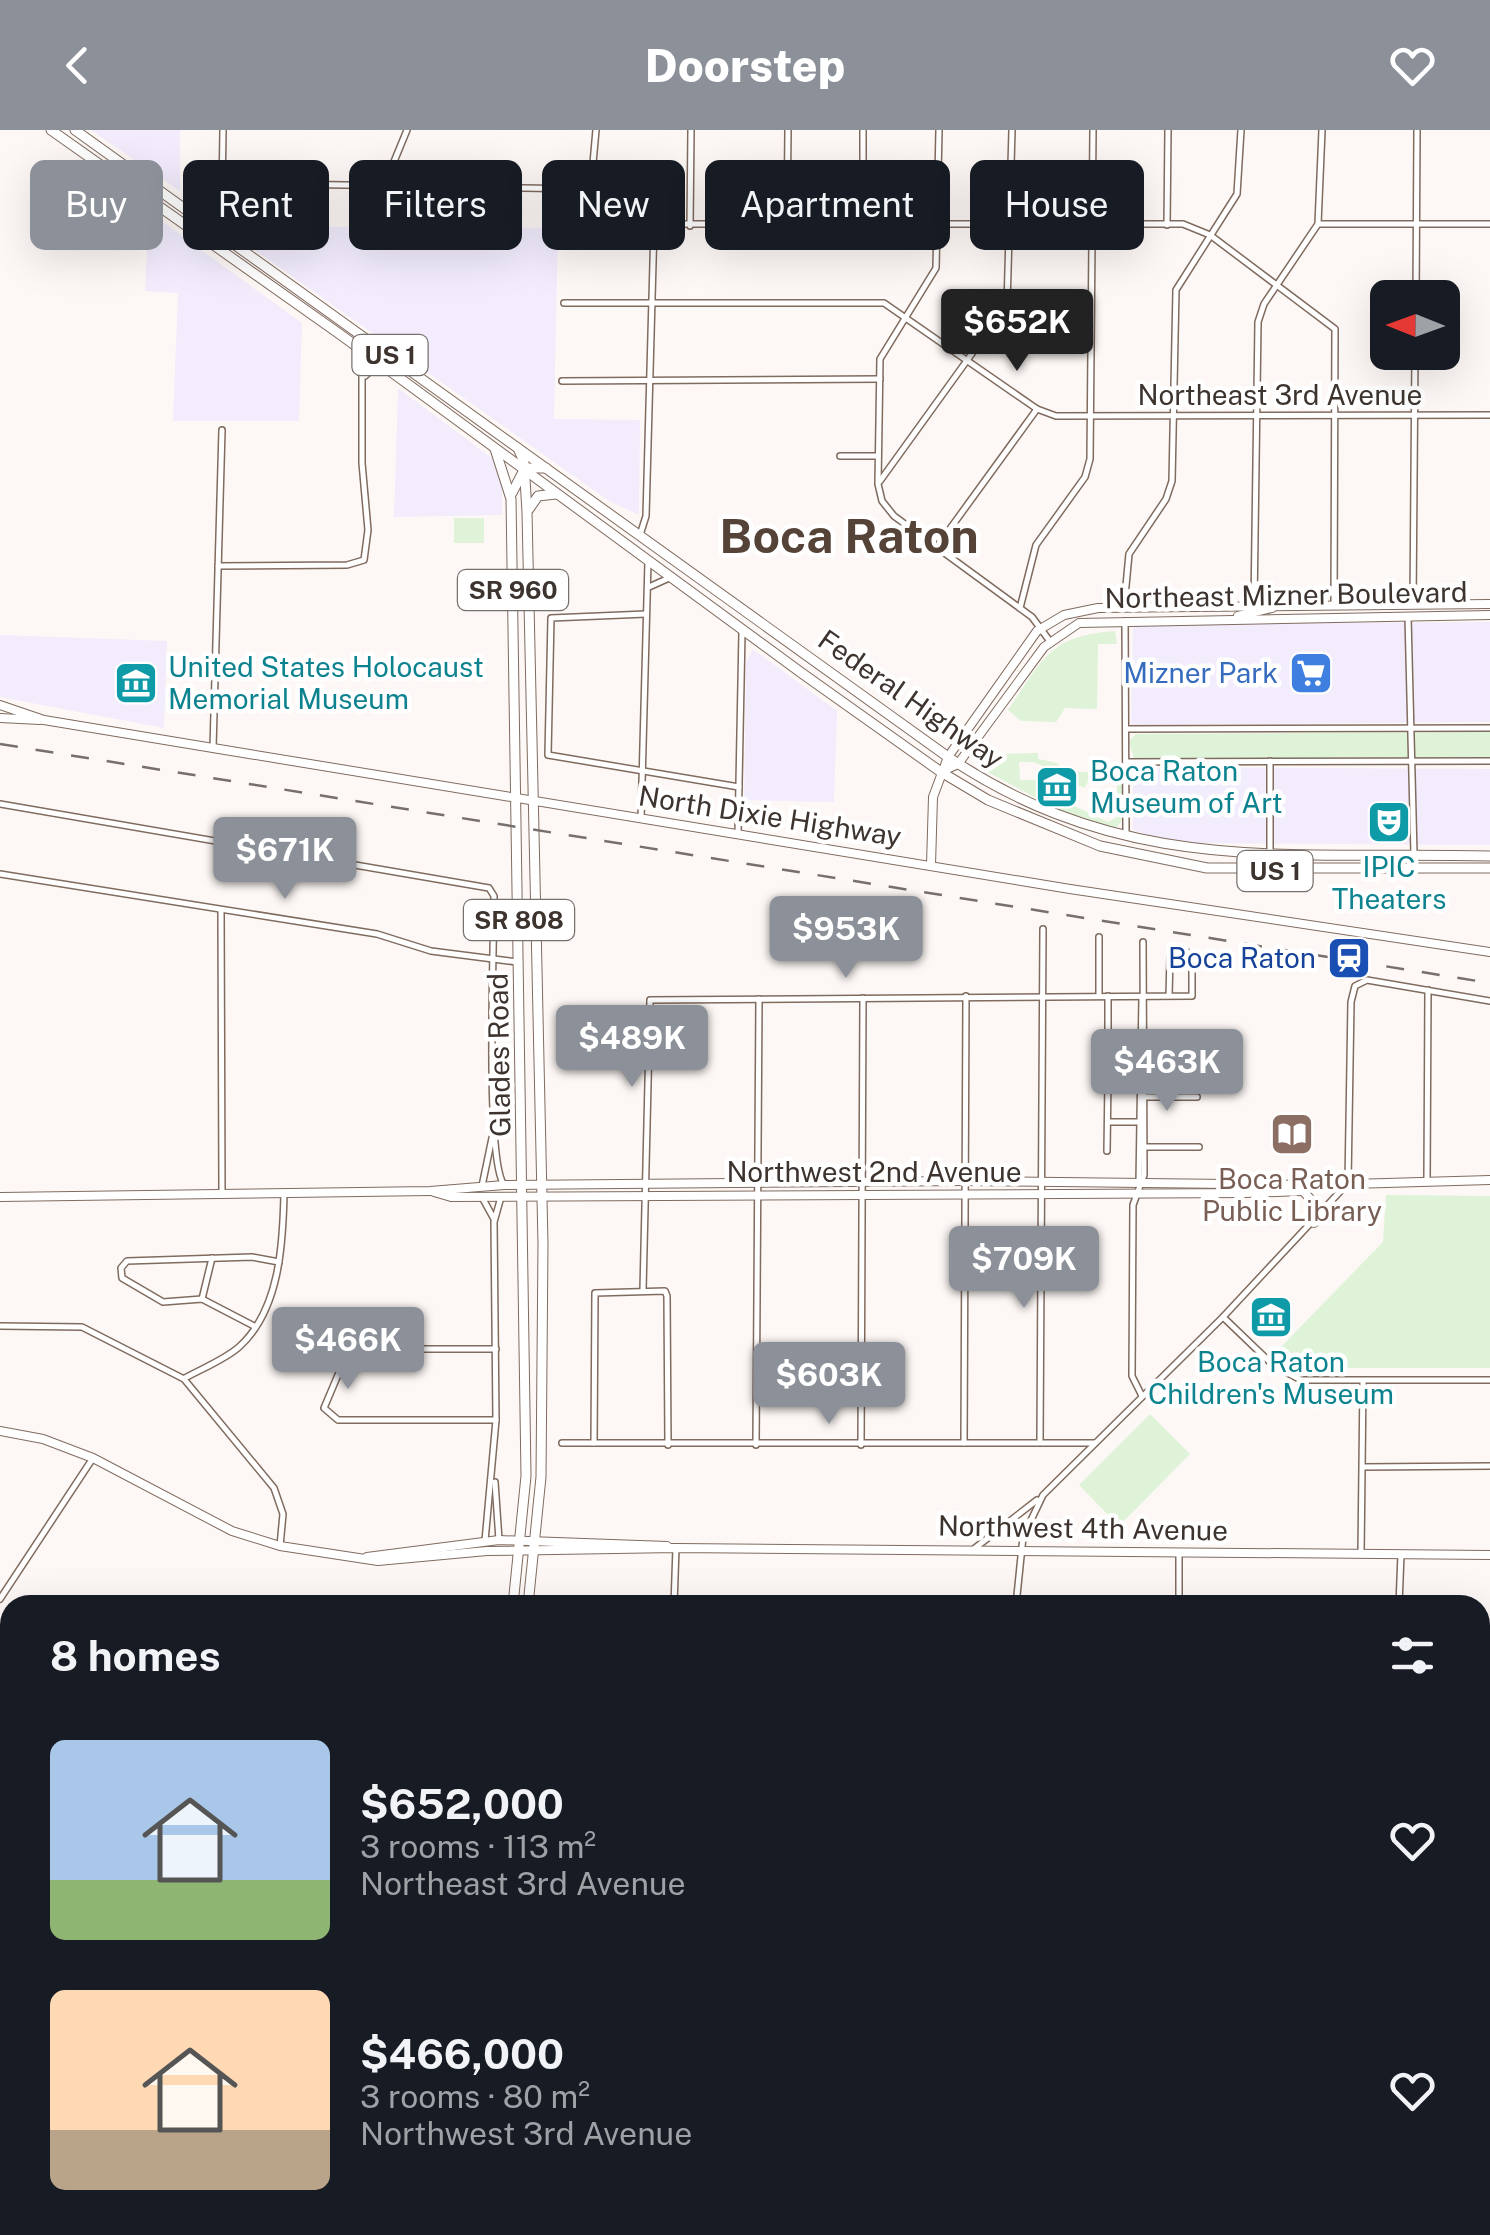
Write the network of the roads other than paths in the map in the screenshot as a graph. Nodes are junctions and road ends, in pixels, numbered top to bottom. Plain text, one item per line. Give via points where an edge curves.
1 (52, 130) edge
2 (75, 130) edge
3 (223, 130) edge
4 (407, 130) edge
5 (596, 130) edge
6 (691, 130) edge
7 (788, 130) edge
8 (864, 130) edge
9 (939, 130) edge
10 (1012, 130) edge
11 (1093, 130) edge
12 (1168, 130) edge
13 (1242, 130) edge
14 (1322, 130) edge
15 (1417, 130) edge
16 (97, 160) edge
17 (119, 160) edge
18 (222, 160) edge
19 (395, 160) edge
20 (594, 160) edge
21 (787, 160) edge
22 (863, 160) edge
23 (939, 160) edge
24 (1012, 160) edge
25 (1093, 160) edge
26 (163, 207) edge
27 (176, 216) junction
28 (183, 217) edge
29 (183, 221) edge
30 (1144, 224) edge
31 (1167, 224) junction
32 (1318, 224) junction
33 (1416, 224) junction
34 (1490, 224) edge
35 (685, 226) edge
36 (690, 226) junction
37 (705, 226) edge
38 (1210, 235) junction
39 (223, 250) edge
40 (245, 250) edge
41 (653, 250) edge
42 (936, 250) edge
43 (1011, 250) edge
44 (1092, 250) edge
45 (1416, 280) edge
46 (1278, 284) junction
47 (564, 303) dead end
48 (652, 303) junction
49 (906, 315) junction
50 (362, 350) junction
51 (394, 358) junction
52 (376, 361) junction
53 (969, 361) junction
54 (386, 368) junction
55 (1416, 370) edge
56 (363, 379) junction
57 (880, 379) junction
58 (562, 380) dead end
59 (651, 380) junction
60 (1037, 409) junction
61 (1257, 414) junction
62 (1336, 414) junction
63 (1415, 414) junction
64 (1090, 415) junction
65 (1173, 415) junction
66 (1490, 415) edge
67 (222, 430) dead end
68 (520, 447) junction
69 (498, 449) junction
70 (840, 456) dead end
71 (878, 456) junction
72 (525, 468) junction
73 (548, 468) junction
74 (878, 484) junction
75 (558, 495) junction
76 (511, 498) junction
77 (527, 512) junction
78 (640, 535) junction
79 (936, 548) junction
80 (648, 562) junction
81 (218, 566) junction
82 (670, 578) junction
83 (647, 590) junction
84 (1490, 604) edge
85 (1413, 605) junction
86 (741, 606) junction
87 (1254, 606) junction
88 (1276, 606) junction
89 (1334, 606) junction
90 (710, 607) junction
91 (1124, 607) junction
92 (1020, 608) junction
93 (646, 614) junction
94 (1490, 615) edge
95 (1408, 617) junction
96 (1305, 618) junction
97 (1233, 619) junction
98 (1126, 620) junction
99 (1040, 628) junction
100 (742, 630) junction
101 (777, 632) junction
102 (1049, 640) junction
103 (760, 642) junction
104 (742, 654) junction
105 (514, 681) joint
106 (998, 685) junction
107 (1009, 694) junction
108 (0, 705) edge
109 (0, 718) edge
110 (44, 720) junction
111 (1411, 728) junction
112 (1490, 728) edge
113 (1126, 729) junction
114 (212, 748) junction
115 (948, 757) junction
116 (1414, 761) junction
117 (1490, 761) edge
118 (1126, 762) junction
119 (1270, 762) junction
120 (958, 764) junction
121 (642, 771) junction
122 (942, 772) junction
123 (739, 787) junction
124 (516, 795) junction
125 (532, 799) junction
126 (0, 804) edge
127 (641, 818) junction
128 (738, 834) junction
129 (1126, 838) junction
130 (1100, 846) junction
131 (1165, 846) junction
132 (1270, 856) junction
133 (1414, 856) junction
134 (1490, 856) edge
135 (1145, 858) junction
136 (931, 864) junction
137 (1490, 868) edge
138 (0, 874) edge
139 (221, 910) junction
140 (1043, 928) dead end
141 (1099, 936) dead end
142 (1143, 942) dead end
143 (1490, 952) edge
144 (494, 960) junction
145 (520, 963) junction
146 (1428, 990) junction
147 (966, 996) junction
148 (1042, 996) junction
149 (1098, 996) junction
150 (1108, 996) junction
151 (1143, 996) junction
152 (1170, 996) junction
153 (862, 998) junction
154 (760, 999) junction
155 (1490, 1001) edge
156 (1108, 1032) dead end
157 (1142, 1045) junction
158 (1198, 1046) dead end
159 (1108, 1079) dead end
160 (1196, 1096) dead end
161 (1142, 1097) junction
162 (1107, 1122) junction
163 (1141, 1122) junction
164 (494, 1130) junction
165 (1141, 1147) junction
166 (1199, 1147) dead end
167 (1107, 1151) dead end
168 (1426, 1179) junction
169 (965, 1180) junction
170 (1490, 1180) edge
171 (757, 1182) junction
172 (862, 1182) junction
173 (1042, 1182) junction
174 (1139, 1183) junction
175 (1348, 1183) junction
176 (646, 1184) junction
177 (504, 1185) junction
178 (1317, 1185) junction
179 (482, 1186) junction
180 (524, 1190) junction
181 (543, 1190) junction
182 (430, 1191) junction
183 (1302, 1191) junction
184 (284, 1193) junction
185 (965, 1193) junction
186 (1136, 1193) junction
187 (222, 1194) junction
188 (862, 1194) junction
189 (1042, 1194) junction
190 (644, 1195) junction
191 (757, 1195) junction
192 (501, 1196) junction
193 (0, 1197) edge
194 (478, 1197) junction
195 (494, 1222) junction
196 (1314, 1223) junction
197 (212, 1258) junction
198 (279, 1262) junction
199 (642, 1290) junction
200 (202, 1299) junction
201 (1223, 1317) junction
202 (0, 1326) edge
203 (254, 1326) junction
204 (496, 1350) junction
205 (184, 1379) junction
206 (1490, 1380) edge
207 (1363, 1382) junction
208 (1142, 1396) junction
209 (496, 1420) junction
210 (0, 1431) edge
211 (1040, 1442) junction
212 (562, 1443) dead end
213 (594, 1443) junction
214 (964, 1443) junction
215 (1095, 1443) junction
216 (668, 1445) junction
217 (756, 1445) junction
218 (860, 1445) junction
219 (93, 1458) junction
220 (1490, 1466) edge
221 (1362, 1467) junction
222 (494, 1469) junction
223 (1043, 1495) junction
224 (500, 1540) junction
225 (485, 1541) junction
226 (520, 1545) junction
227 (280, 1546) junction
228 (536, 1546) junction
229 (676, 1548) junction
230 (662, 1550) junction
231 (973, 1550) junction
232 (1021, 1550) junction
233 (1179, 1552) junction
234 (1361, 1554) junction
235 (1402, 1554) junction
236 (1490, 1555) edge
237 (362, 1558) junction
238 (674, 1565) junction
239 (3, 1595) edge
240 (514, 1595) edge
241 (529, 1595) edge
242 (674, 1595) edge
243 (1017, 1595) edge
244 (1179, 1595) edge
245 (1400, 1595) edge

1 - 16 main road, US 1
2 - 17 main road, US 1
3 - 18 street
4 - 19 street
5 - 20 street
6 - 36 street
7 - 21 street
8 - 22 street
9 - 23 street
10 - 24 street
11 - 25 street
12 - 31 street
13 - 38 street via 1240,188
14 - 32 street
15 - 33 street
26 - 27 main road, US 1
27 - 28 main road
27 - 29 main road, US 1
30 - 31 street
31 - 38 street
32 - 33 street
32 - 46 street
33 - 34 street
33 - 45 street
35 - 36 street
36 - 37 street
38 - 46 street
38 - 65 street via 1176,290
39 - 50 main road, US 1
40 - 51 main road, US 1
41 - 48 street
42 - 49 street via 934,274
43 - 53 street via 1009,299
44 - 64 street
46 - 61 street via 1258,322
46 - 62 street via 1335,329
47 - 48 street, Northeast 3rd Avenue
48 - 49 street, Northeast 3rd Avenue via 884,303
48 - 59 street
49 - 53 street, Northeast 3rd Avenue
49 - 57 street via 882,351
50 - 52 main road, US 1
50 - 56 street
51 - 52 main road
51 - 68 main road, Federal Highway / US 1
52 - 54 main road, US 1
53 - 60 street, Northeast 3rd Avenue
53 - 74 street
54 - 56 street
54 - 69 main road, US 1
55 - 63 street
56 - 81 street via 364,560
57 - 59 street
57 - 71 street
58 - 59 street
59 - 78 street
60 - 64 street, Northeast 3rd Avenue
60 - 79 street
61 - 62 street, Northeast 3rd Avenue
61 - 65 street, Northeast 3rd Avenue
61 - 87 street
62 - 63 street, Northeast 3rd Avenue
62 - 89 street
63 - 66 street, Northeast 3rd Avenue
63 - 85 street
64 - 65 street, Northeast 3rd Avenue
64 - 92 street via 1085,477 1036,545
65 - 91 street via 1171,488 1129,554
67 - 81 street
68 - 69 main road
68 - 72 main road, Glades Road / SR 808
68 - 73 main road, Federal Highway / US 1
69 - 72 main road, US 1
69 - 76 main road, Glades Road / SR 960
70 - 71 street
71 - 74 street
72 - 73 main road
72 - 75 main road, US 1
72 - 76 main road
72 - 77 main road, Glades Road / SR 808
73 - 78 main road, Federal Highway / US 1
74 - 79 street via 889,512
75 - 77 main road via 538,496
75 - 80 main road, Federal Highway / US 1
76 - 105 main road, Glades Road / SR 960
77 - 125 main road, Glades Road / SR 808
78 - 86 main road, Federal Highway / US 1
79 - 92 street
80 - 82 main road, Federal Highway / US 1
80 - 83 street
81 - 114 street
82 - 83 street
82 - 90 main road, Federal Highway / US 1
83 - 93 street
84 - 85 street, Northeast Mizner Boulevard
85 - 89 street, Northeast Mizner Boulevard
86 - 90 main road
86 - 101 main road, Federal Highway / US 1
87 - 88 street, Northeast Mizner Boulevard
87 - 91 street, Northeast Mizner Boulevard
88 - 89 street, Northeast Mizner Boulevard
88 - 97 street
89 - 96 street
90 - 100 main road, Federal Highway / US 1
91 - 99 street, Northeast Mizner Boulevard via 1086,608
92 - 99 street
93 - 121 street
93 - 121 street via 551,618 548,755
94 - 95 street, Northeast Mizner Boulevard
95 - 96 street, Northeast Mizner Boulevard
95 - 111 street
96 - 97 street, Northeast Mizner Boulevard
97 - 98 street, Northeast Mizner Boulevard
98 - 102 street, Northeast Mizner Boulevard via 1078,623
98 - 113 street
99 - 102 street
99 - 106 street
100 - 101 main road
100 - 103 main road, Federal Highway / US 1
100 - 104 street
101 - 115 main road, Federal Highway / US 1
102 - 107 street
103 - 104 street
103 - 122 main road, Federal Highway / US 1
104 - 123 street
105 - 124 main road, Glades Road / SR 808
106 - 107 street
106 - 115 street
107 - 120 street
108 - 110 street, North Dixie Highway
109 - 110 street, North Dixie Highway
110 - 114 street, North Dixie Highway
111 - 112 street
111 - 113 street
111 - 116 street
113 - 118 street
114 - 124 street, North Dixie Highway
115 - 120 main road, Federal Highway / US 1
115 - 122 street
116 - 117 street
116 - 119 street
116 - 133 street
118 - 119 street
118 - 129 street
119 - 132 street
120 - 122 street
120 - 129 main road, Federal Highway / US 1 via 1028,802
121 - 123 street
121 - 127 street
122 - 130 main road, Federal Highway / US 1 via 1014,812
122 - 136 street
123 - 128 street
124 - 125 street, North Dixie Highway
124 - 145 main road, Glades Road / SR 808
125 - 127 street, North Dixie Highway
125 - 181 main road, Glades Road / SR 808
126 - 144 street via 489,888
127 - 128 street, North Dixie Highway
128 - 136 street, North Dixie Highway
129 - 130 main road
129 - 131 main road, Federal Highway / US 1
130 - 135 main road, Federal Highway / US 1
131 - 132 main road, Federal Highway / US 1
131 - 135 main road
132 - 133 main road, Federal Highway / US 1
133 - 134 main road, Federal Highway / US 1
135 - 137 main road, Federal Highway / US 1 via 1249,871
136 - 143 street, North Dixie Highway
138 - 139 street
139 - 144 street
139 - 187 street
140 - 148 street
141 - 149 street
142 - 151 street
144 - 145 street
144 - 164 street
145 - 180 main road, Glades Road / SR 808
146 - 155 street
146 - 168 street
146 - 175 street via 1358,983 1352,992
147 - 148 street
147 - 153 street
147 - 169 street
148 - 149 street
148 - 173 street
149 - 150 street
150 - 151 street
150 - 156 street
151 - 152 street
151 - 157 street
152 - 152 street via 1170,957 1187,952 1192,996
153 - 154 street
153 - 172 street
154 - 171 street
154 - 176 street via 650,1000
157 - 158 street
157 - 161 street
159 - 162 street
160 - 161 street
161 - 163 street
162 - 163 street
162 - 167 street
163 - 165 street
164 - 177 street
164 - 179 street
165 - 166 street
165 - 174 street
168 - 170 street, Northwest 2nd Avenue
168 - 175 street, Northwest 2nd Avenue
169 - 172 street, Northwest 2nd Avenue
169 - 173 street, Northwest 2nd Avenue
169 - 185 street
171 - 172 street, Northwest 2nd Avenue
171 - 176 street, Northwest 2nd Avenue
171 - 191 street
172 - 188 street
173 - 174 street, Northwest 2nd Avenue
173 - 189 street
174 - 178 street, Northwest 2nd Avenue
174 - 186 street
175 - 178 street, Northwest 2nd Avenue
175 - 196 street
176 - 181 street, Northwest 2nd Avenue
176 - 190 street
177 - 179 street, Northwest 2nd Avenue
177 - 180 street, Northwest 2nd Avenue
178 - 183 street, Northwest 2nd Avenue
179 - 182 street, Northwest 2nd Avenue
180 - 181 street, Northwest 2nd Avenue
180 - 192 street, Northwest 2nd Avenue
180 - 226 main road, Glades Road / SR 808 via 526,1476
181 - 190 street, Northwest 2nd Avenue
181 - 228 main road, Glades Road / SR 808
182 - 184 street, Northwest 2nd Avenue
182 - 194 street, Northwest 2nd Avenue
183 - 186 street, Northwest 2nd Avenue
183 - 196 street via 1314,1204
184 - 187 street, Northwest 2nd Avenue
184 - 198 street
185 - 188 street, Northwest 2nd Avenue
185 - 189 street, Northwest 2nd Avenue
185 - 214 street
186 - 189 street, Northwest 2nd Avenue
186 - 208 street via 1132,1376
187 - 193 street, Northwest 2nd Avenue
188 - 191 street, Northwest 2nd Avenue
188 - 218 street
189 - 211 street
190 - 191 street, Northwest 2nd Avenue
190 - 199 street
191 - 217 street
192 - 194 street, Northwest 2nd Avenue
192 - 195 street
194 - 195 street
195 - 204 street
196 - 201 street
197 - 198 street
197 - 200 street
197 - 200 street via 126,1261 121,1268 122,1278 163,1302
198 - 203 street
199 - 213 street via 596,1293
199 - 216 street via 667,1296
200 - 203 street
201 - 207 street via 1287,1374
201 - 208 street
202 - 205 street via 82,1327
203 - 205 street via 233,1352
204 - 209 street
204 - 209 street via 356,1349 346,1356 324,1408 338,1420
205 - 227 street via 278,1494
206 - 207 street
207 - 221 street
208 - 215 street
209 - 222 street
210 - 219 street, Northwest 4th Avenue
211 - 214 street
211 - 215 street
212 - 213 street
213 - 216 street
214 - 218 street
215 - 223 street
216 - 217 street
217 - 218 street
219 - 227 street, Northwest 4th Avenue via 212,1523
219 - 239 street
220 - 221 street
221 - 234 street
222 - 224 street
222 - 225 street
223 - 231 street
223 - 232 street
224 - 225 street, Northwest 4th Avenue
224 - 226 street, Northwest 4th Avenue
225 - 237 street, Northwest 4th Avenue
226 - 228 street, Northwest 4th Avenue
226 - 237 street, Northwest 4th Avenue via 405,1560
226 - 240 main road, Glades Road / SR 808
227 - 237 street, Northwest 4th Avenue
228 - 229 street, Northwest 4th Avenue
228 - 230 street, Northwest 4th Avenue
228 - 241 main road, Glades Road / SR 808
229 - 230 street, Northwest 4th Avenue
229 - 231 street, Northwest 4th Avenue
229 - 238 street
230 - 238 street
231 - 232 street, Northwest 4th Avenue
232 - 233 street, Northwest 4th Avenue
232 - 243 street
233 - 234 street, Northwest 4th Avenue
233 - 244 street
234 - 235 street, Northwest 4th Avenue
235 - 236 street, Northwest 4th Avenue
235 - 245 street
238 - 242 street

